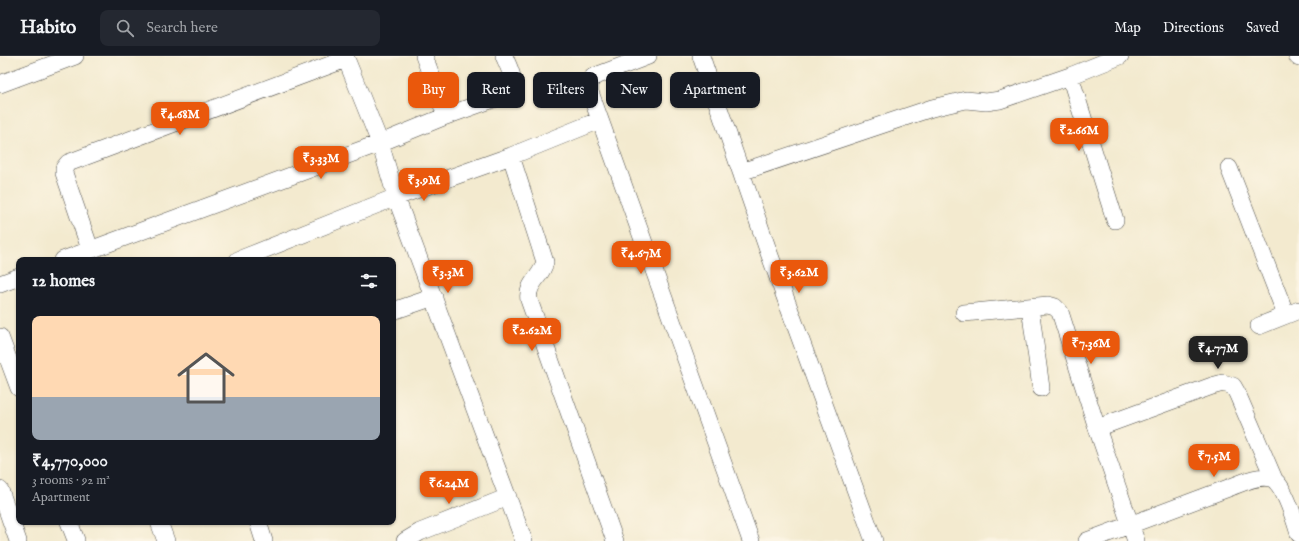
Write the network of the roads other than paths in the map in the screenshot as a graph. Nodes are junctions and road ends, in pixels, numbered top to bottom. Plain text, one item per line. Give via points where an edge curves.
1 (75, 56) edge
2 (424, 56) edge
3 (504, 56) edge
4 (648, 56) edge
5 (701, 56) edge
6 (1120, 56) edge
7 (346, 57) edge
8 (1070, 76) junction
9 (0, 84) edge
10 (446, 116) junction
11 (600, 120) junction
12 (380, 142) junction
13 (511, 156) junction
14 (1229, 168) dead end
15 (741, 172) junction
16 (396, 197) junction
17 (1115, 220) dead end
18 (90, 249) junction
19 (70, 257) edge
20 (246, 257) edge
21 (16, 278) edge
22 (0, 284) edge
23 (434, 297) junction
24 (1030, 307) junction
25 (396, 310) edge
26 (964, 313) dead end
27 (1292, 313) edge
28 (1259, 326) dead end
29 (0, 337) edge
30 (16, 380) edge
31 (1041, 388) dead end
32 (1097, 428) junction
33 (1274, 479) junction
34 (0, 490) edge
35 (508, 496) junction
36 (1297, 523) edge
37 (70, 525) edge
38 (160, 525) edge
39 (259, 525) edge
40 (1130, 525) junction
41 (76, 540) edge
42 (18, 541) edge
43 (166, 541) edge
44 (264, 541) edge
45 (405, 541) edge
46 (524, 541) edge
47 (615, 541) edge
48 (751, 541) edge
49 (874, 541) edge
50 (1087, 541) edge
51 (1136, 541) edge

1 - 9 street
2 - 10 street
3 - 10 street via 514,86 510,93
4 - 11 street via 590,78 590,92
5 - 15 street
6 - 8 street
7 - 12 street
7 - 18 street via 68,163 64,173
8 - 15 street via 1000,100 966,100 932,108
8 - 17 street
10 - 12 street
11 - 13 street
11 - 48 street
12 - 16 street
12 - 18 street
13 - 16 street
13 - 47 street via 545,262 530,286 529,300
14 - 27 street
15 - 49 street
16 - 20 street
16 - 23 street
18 - 19 street
21 - 22 street
23 - 25 street
23 - 35 street
24 - 26 street
24 - 31 street
24 - 32 street via 1055,306 1060,312
27 - 28 street
29 - 30 street
32 - 33 street via 1223,383 1233,386 1237,393
32 - 40 street
33 - 36 street via 1278,482
33 - 40 street via 1254,479
34 - 42 street
35 - 45 street via 420,532
35 - 46 street
37 - 41 street
38 - 43 street
39 - 44 street
40 - 50 street
40 - 51 street

